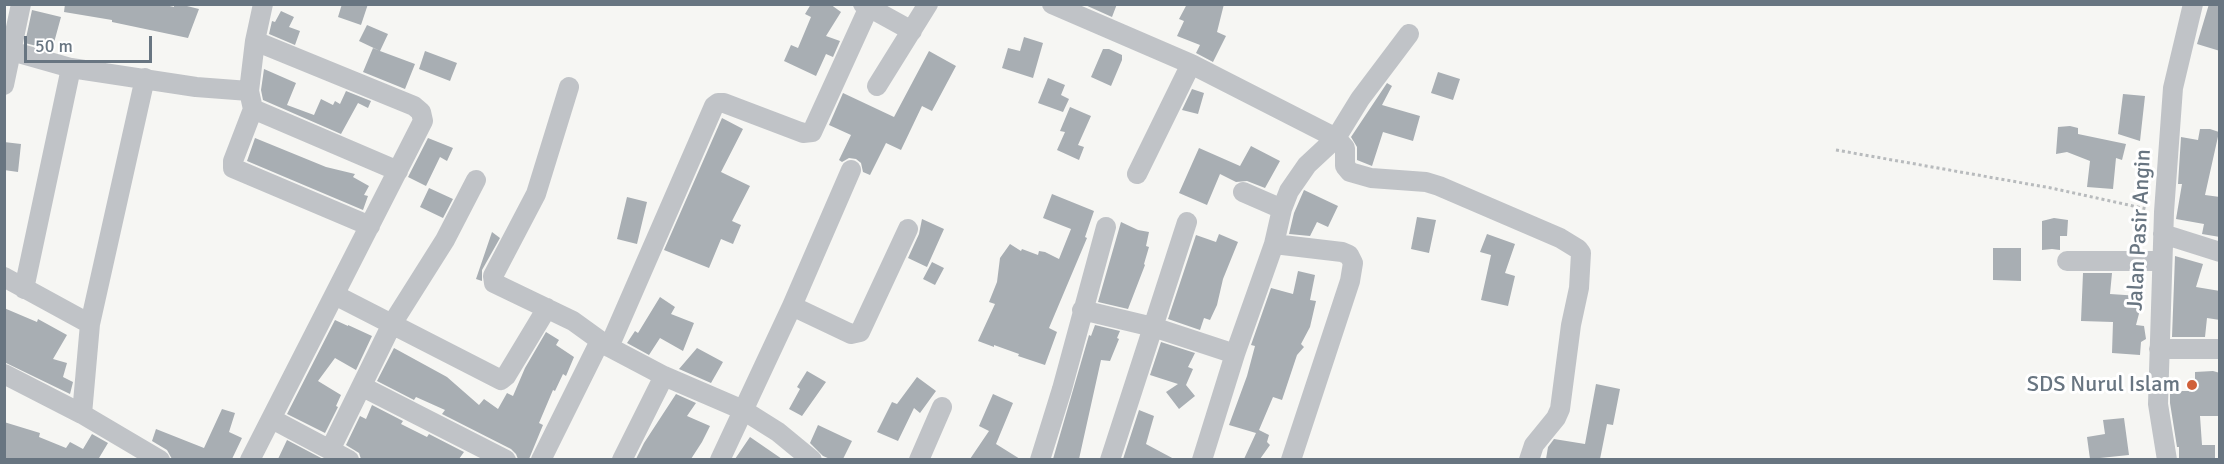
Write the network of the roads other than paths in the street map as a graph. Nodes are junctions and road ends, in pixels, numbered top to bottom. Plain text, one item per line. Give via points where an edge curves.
1 (21, 4) edge
2 (263, 4) edge
3 (928, 4) edge
4 (1052, 4) edge
5 (2193, 4) edge
6 (866, 6) edge
7 (912, 31) junction
8 (1409, 34) dead end
9 (255, 41) junction
10 (8, 50) edge
11 (1191, 64) junction
12 (71, 68) junction
13 (145, 78) junction
14 (4, 85) edge
15 (877, 86) dead end
16 (569, 87) dead end
17 (251, 100) junction
18 (1336, 138) junction
19 (851, 170) dead end
20 (398, 171) junction
21 (1137, 174) dead end
22 (476, 180) dead end
23 (1243, 192) dead end
24 (1282, 209) junction
25 (1187, 222) dead end
26 (370, 226) junction
27 (1106, 227) dead end
28 (908, 229) dead end
29 (2163, 234) junction
30 (1274, 244) junction
31 (2220, 252) edge
32 (2067, 261) dead end
33 (2162, 261) junction
34 (4, 277) edge
35 (24, 289) junction
36 (335, 295) junction
37 (792, 306) junction
38 (547, 308) junction
39 (1082, 310) junction
40 (90, 324) junction
41 (392, 324) junction
42 (1154, 327) junction
43 (604, 344) junction
44 (2159, 349) junction
45 (2220, 349) edge
46 (1235, 354) junction
47 (4, 374) edge
48 (664, 376) junction
49 (363, 387) junction
50 (942, 407) dead end
51 (742, 410) junction
52 (81, 414) junction
53 (272, 419) junction
54 (330, 450) junction
55 (133, 453) edge
56 (160, 459) edge
57 (250, 459) edge
58 (350, 459) edge
59 (506, 459) edge
60 (541, 459) edge
61 (622, 459) edge
62 (720, 459) edge
63 (812, 459) edge
64 (919, 459) edge
65 (1040, 459) edge
66 (1110, 459) edge
67 (1202, 459) edge
68 (1291, 459) edge
69 (1529, 459) edge
70 (2167, 459) edge

1 - 10 street
2 - 9 street
3 - 7 street
4 - 11 street
5 - 29 street, Jalan Pasir Angin via 2173,88
6 - 7 street
6 - 43 street via 812,132 803,134 724,103 714,106
7 - 15 street
8 - 18 street
9 - 17 street
9 - 20 street via 418,109 422,125
10 - 12 street
10 - 14 street
11 - 18 street
11 - 21 street
12 - 13 street
12 - 35 street
13 - 17 street
13 - 40 street
16 - 38 street via 536,194 493,278 496,285
17 - 20 street
17 - 26 street via 233,161 235,170
18 - 24 street via 1302,172
18 - 69 street via 1345,148 1345,166 1350,172 1439,186 1560,238 1581,253 1560,409 1534,445
19 - 37 street
20 - 26 street
22 - 41 street
23 - 24 street
24 - 30 street
25 - 42 street
26 - 36 street
27 - 39 street
28 - 37 street via 860,332 851,334
29 - 31 street
29 - 33 street, Jalan Pasir Angin
30 - 46 street
30 - 68 street via 1342,252 1353,263
32 - 33 street
33 - 44 street, Jalan Pasir Angin
34 - 35 street
35 - 40 street
36 - 41 street
36 - 53 street
37 - 51 street
38 - 41 street via 501,380
38 - 43 street
39 - 42 street
39 - 65 street
40 - 52 street
41 - 49 street
42 - 46 street
42 - 66 street
43 - 48 street
43 - 60 street
44 - 45 street
44 - 70 street, Jalan Pasir Angin via 2158,404
46 - 67 street
47 - 52 street
48 - 51 street
48 - 61 street
49 - 54 street
49 - 59 street
50 - 64 street
51 - 62 street
51 - 63 street
52 - 55 street
53 - 54 street
53 - 57 street
54 - 58 street
55 - 56 street

